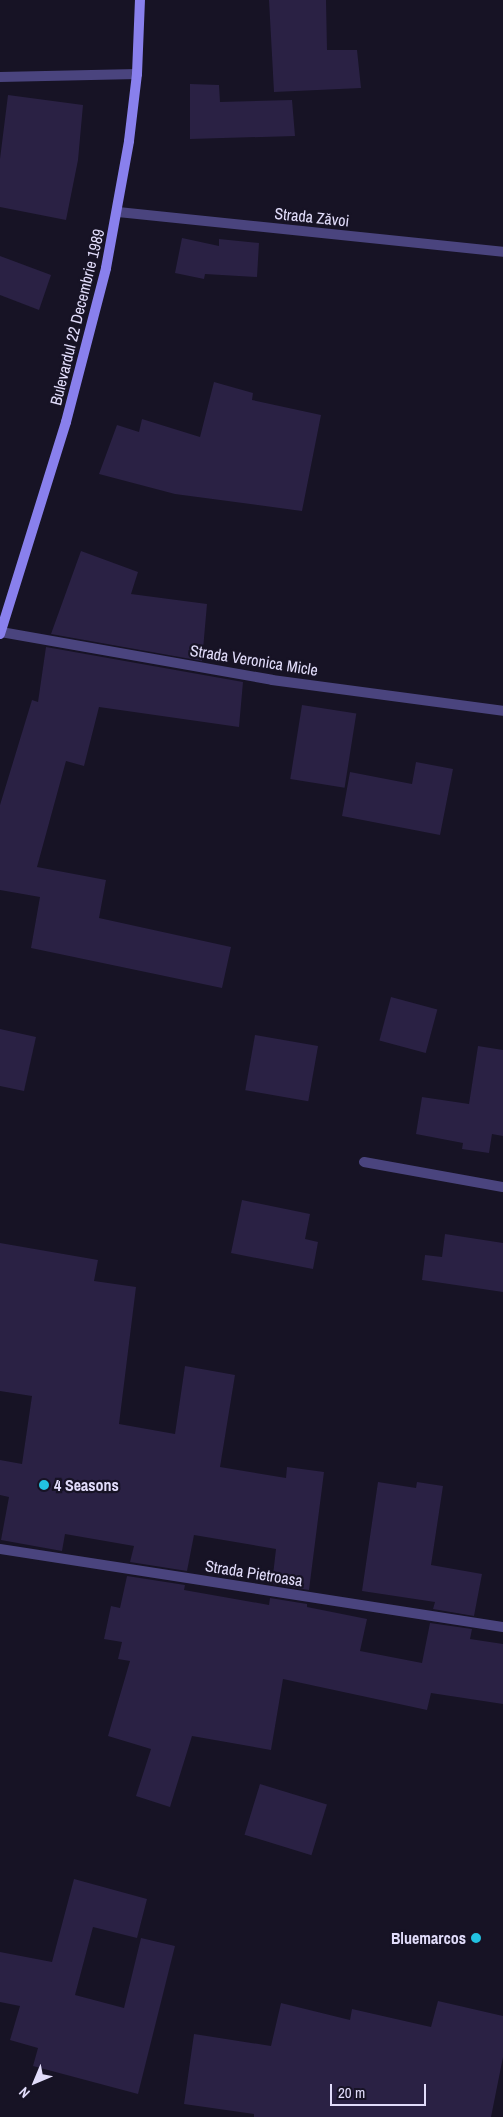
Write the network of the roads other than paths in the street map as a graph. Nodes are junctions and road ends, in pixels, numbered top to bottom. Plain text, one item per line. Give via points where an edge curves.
1 (140, 0) edge
2 (137, 74) junction
3 (0, 77) edge
4 (118, 212) junction
5 (503, 252) edge
6 (0, 633) edge
7 (503, 711) edge
8 (364, 1162) dead end
9 (503, 1187) edge
10 (0, 1549) edge
11 (503, 1627) edge

1 - 2 main road, Bulevardul 22 Decembrie 1989
2 - 3 street
2 - 4 main road, Bulevardul 22 Decembrie 1989
4 - 5 street, Strada Zăvoi
4 - 6 main road, Bulevardul 22 Decembrie 1989 via 66,422
6 - 7 street, Strada Veronica Micle via 272,680
8 - 9 street
10 - 11 street, Strada Pietroasa

